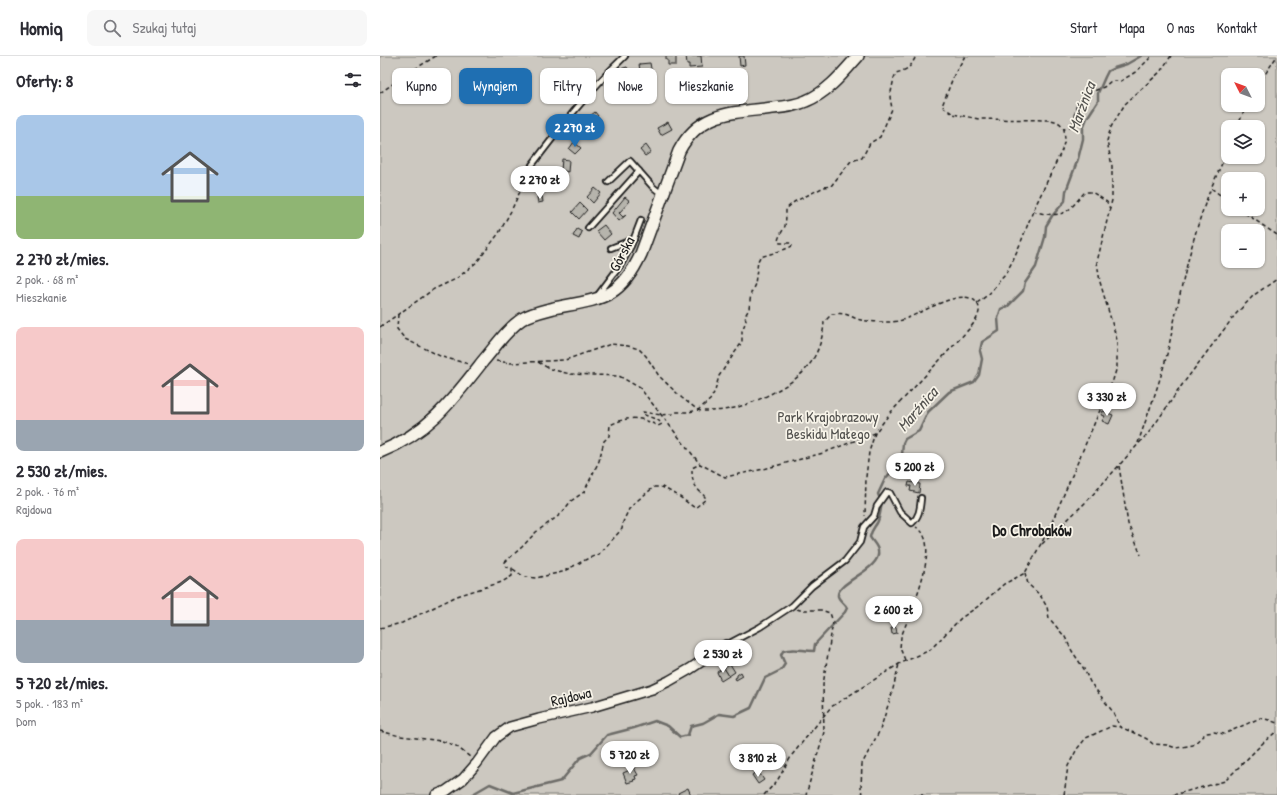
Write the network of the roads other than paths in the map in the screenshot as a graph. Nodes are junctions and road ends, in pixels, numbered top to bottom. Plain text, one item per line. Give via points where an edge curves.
1 (625, 56) edge
2 (858, 56) edge
3 (532, 165) road end
4 (639, 171) junction
5 (608, 182) dead end
6 (663, 195) junction
7 (640, 220) dead end
8 (588, 228) dead end
9 (634, 239) junction
10 (611, 248) dead end
11 (597, 299) junction
12 (380, 452) edge
13 (921, 498) dead end
14 (726, 645) joint
15 (436, 795) edge

1 - 3 lane via 568,118
2 - 6 street, Górska via 830,86 804,102 736,112 707,120 696,127 679,151
4 - 5 lane via 630,161
4 - 6 lane
4 - 8 lane
6 - 11 street, Górska via 634,269 618,288
7 - 9 lane
9 - 10 lane
9 - 11 lane via 622,263
11 - 12 street, Górska via 528,316 511,328 453,399 428,424 407,439
13 - 14 lane via 919,514 912,523 900,512 887,492 877,506 874,516 864,526 860,542 845,561 812,586 792,606
14 - 15 street, Rajdowa via 652,689 510,727 496,737 463,779

